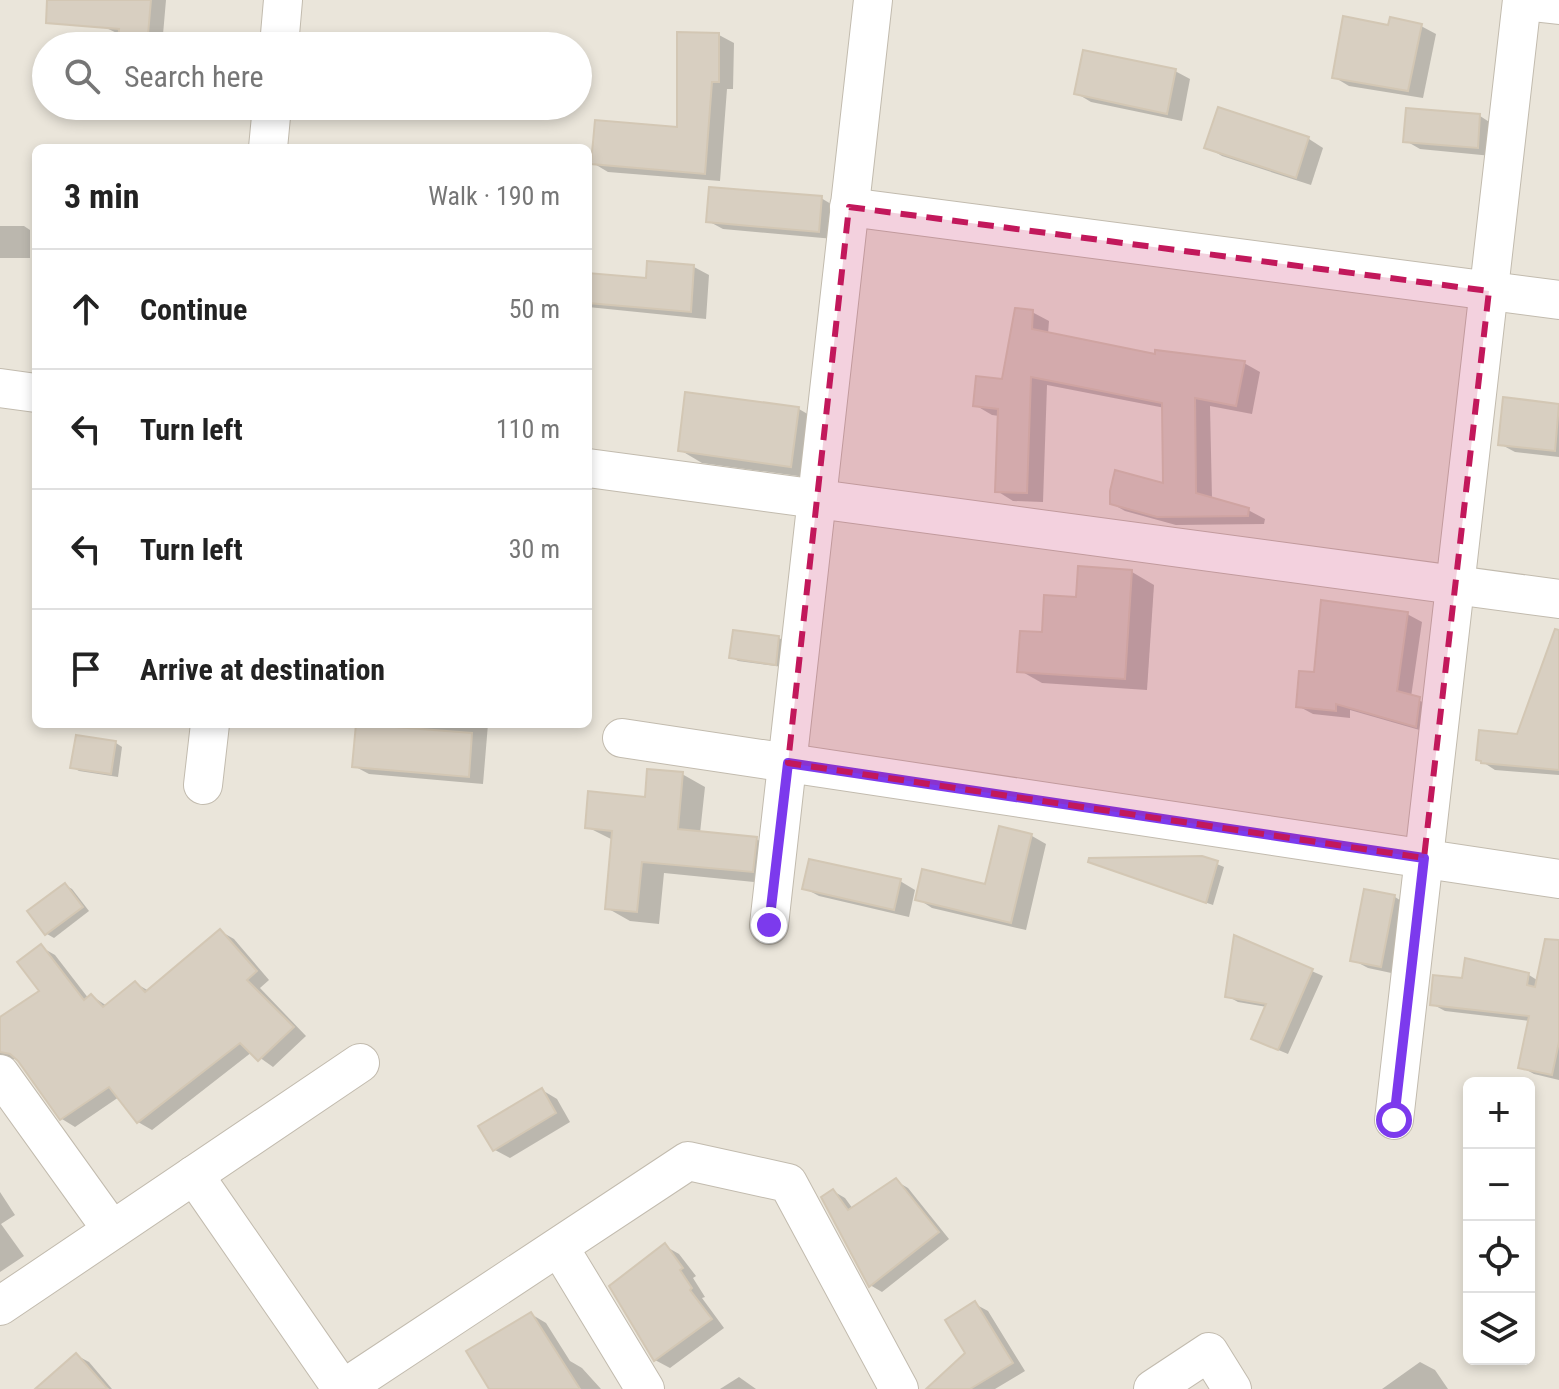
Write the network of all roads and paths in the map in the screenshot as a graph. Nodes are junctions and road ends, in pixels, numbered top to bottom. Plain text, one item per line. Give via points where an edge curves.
1 (283, 0) edge
2 (873, 0) edge
3 (1522, 0) edge
4 (1541, 0) edge
5 (1559, 2) edge
6 (280, 32) edge
7 (271, 120) edge
8 (268, 144) edge
9 (849, 207) junction
10 (1489, 291) junction
11 (1559, 300) edge
12 (0, 388) edge
13 (32, 392) edge
14 (592, 469) edge
15 (817, 499) junction
16 (1455, 585) junction
17 (1559, 599) edge
18 (210, 728) edge
19 (622, 738) dead end
20 (788, 763) junction
21 (203, 785) dead end
22 (1424, 858) junction
23 (1559, 879) edge
24 (769, 925) dead end
25 (360, 1063) dead end
26 (0, 1074) edge
27 (1394, 1120) dead end
28 (194, 1175) junction
29 (112, 1230) junction
30 (559, 1247) junction
31 (0, 1306) edge
32 (343, 1389) edge
33 (645, 1389) edge
34 (899, 1389) edge
35 (1153, 1389) edge
36 (1232, 1389) edge

1 - 6 street
2 - 9 street
3 - 10 street
4 - 5 street
7 - 8 street
9 - 10 street
9 - 15 street
10 - 11 street
10 - 16 street
12 - 13 street
14 - 15 street
15 - 16 street
15 - 20 street
16 - 17 street
16 - 22 street
18 - 21 street
19 - 20 street
20 - 22 street
20 - 24 street
22 - 23 street
22 - 27 street
25 - 28 street
26 - 29 street
28 - 29 street
28 - 32 street
29 - 31 street
30 - 32 street
30 - 33 street
30 - 34 street via 688,1161 788,1183
35 - 36 street via 1209,1352

